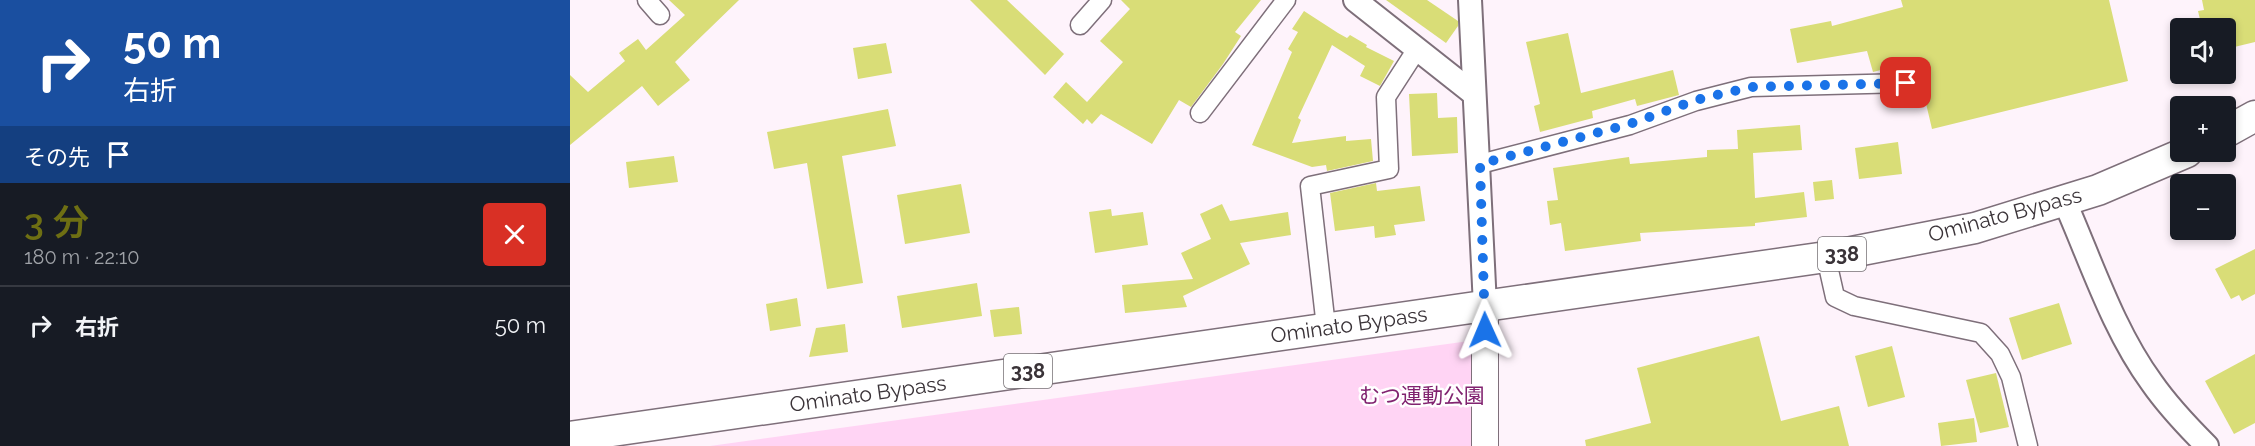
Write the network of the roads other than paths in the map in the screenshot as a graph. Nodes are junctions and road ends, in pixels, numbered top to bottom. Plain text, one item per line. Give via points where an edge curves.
1 (647, 0) edge
2 (1102, 0) edge
3 (1286, 0) edge
4 (1355, 0) edge
5 (1470, 0) edge
6 (660, 15) dead end
7 (1080, 25) dead end
8 (1417, 49) junction
9 (1906, 83) dead end
10 (1474, 94) junction
11 (1200, 114) dead end
12 (2255, 116) edge
13 (2236, 126) edge
14 (2170, 159) edge
15 (1480, 164) junction
16 (2064, 200) junction
17 (1826, 257) junction
18 (1485, 306) junction
19 (1326, 327) junction
20 (570, 436) edge
21 (1485, 446) edge
22 (2028, 446) edge
23 (2207, 446) edge

1 - 6 street
2 - 7 street
3 - 11 street
4 - 8 street
5 - 10 street
8 - 10 street
8 - 19 street via 1386,97 1389,169 1310,186
9 - 15 street via 1751,87
10 - 15 street
12 - 13 highway
14 - 16 highway, Ominato Bypass / 338
15 - 18 street
16 - 17 highway, Ominato Bypass / 338 via 1975,228
16 - 23 street via 2121,328 2151,382
17 - 18 highway, Ominato Bypass / 338
17 - 22 street via 1835,297 1854,306 1980,333 2000,354 2011,377
18 - 19 highway, Ominato Bypass / 338
18 - 21 main road
19 - 20 highway, Ominato Bypass / 338

